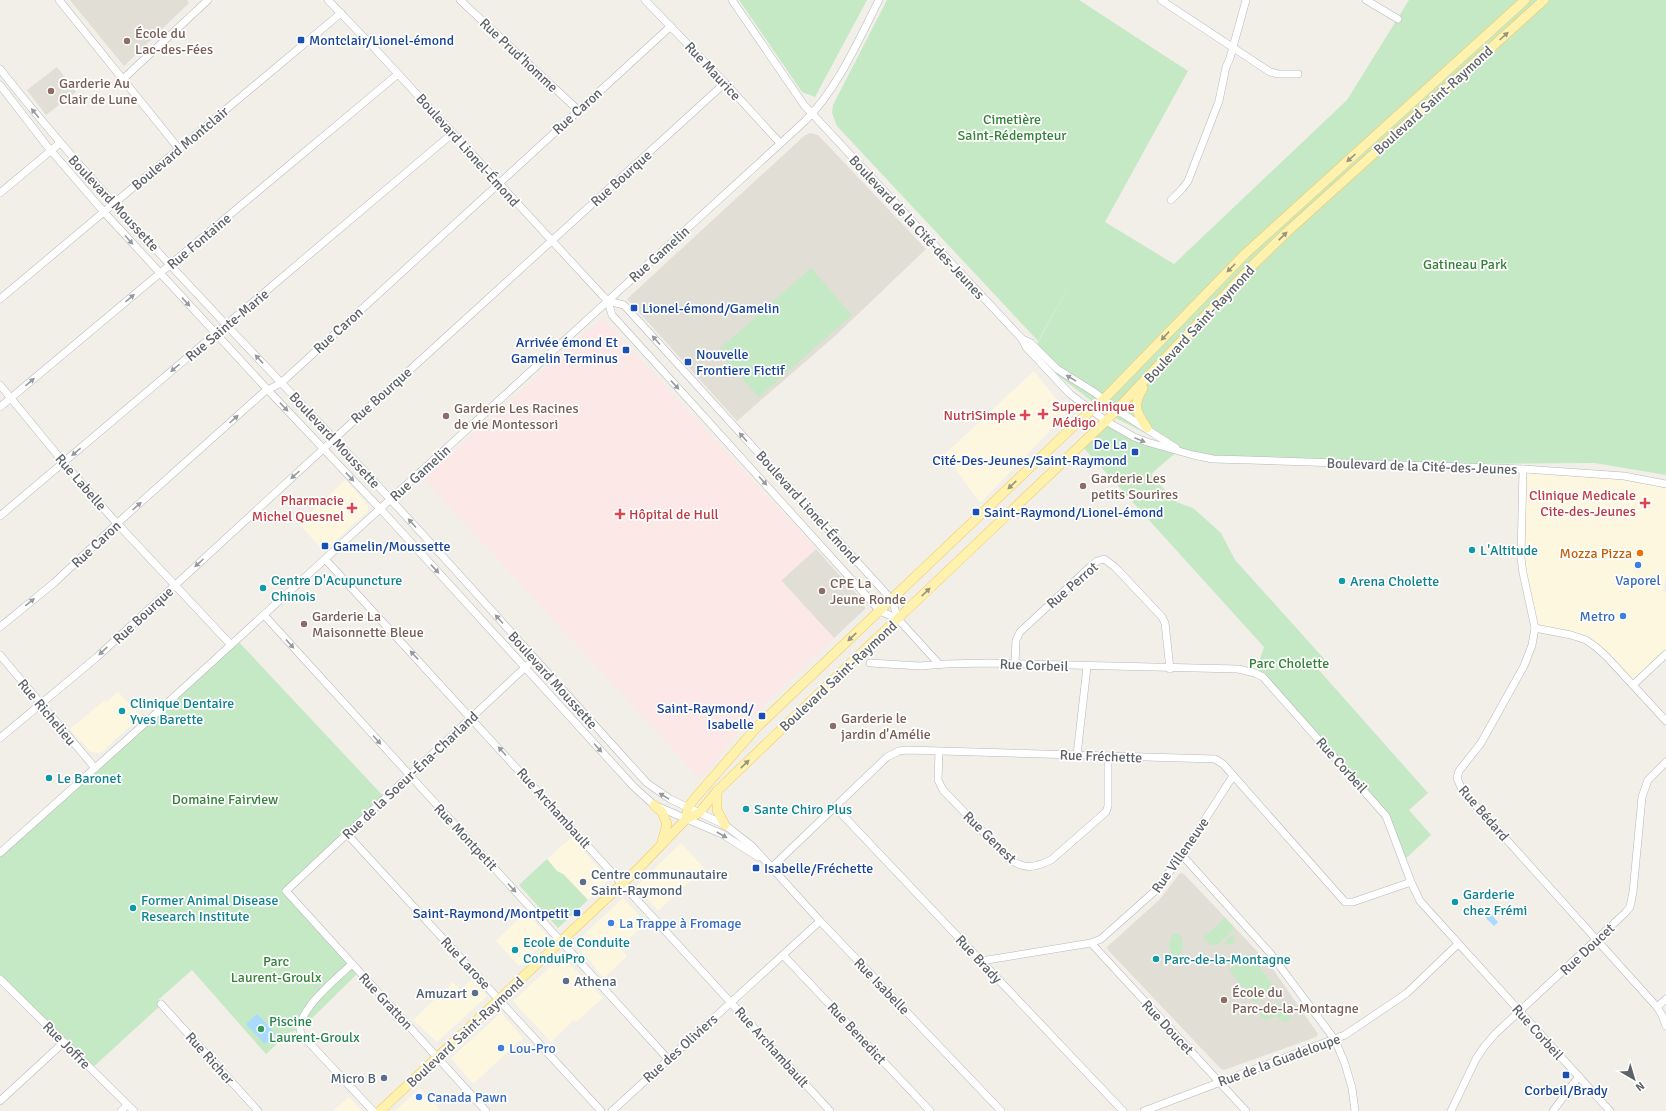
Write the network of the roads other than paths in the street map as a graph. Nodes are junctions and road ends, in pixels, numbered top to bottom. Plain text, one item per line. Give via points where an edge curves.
1 (59, 0) edge
2 (328, 0) edge
3 (460, 0) edge
4 (645, 0) edge
5 (732, 0) edge
6 (879, 0) edge
7 (1161, 0) edge
8 (1246, 0) edge
9 (1366, 0) edge
10 (1525, 0) edge
11 (1544, 0) edge
12 (203, 2) edge
13 (341, 13) junction
14 (1398, 20) dead end
15 (671, 26) junction
16 (1232, 46) junction
17 (0, 69) edge
18 (398, 74) junction
19 (1298, 74) dead end
20 (8, 79) junction
21 (123, 79) junction
22 (725, 83) junction
23 (0, 85) edge
24 (578, 110) junction
25 (812, 114) junction
26 (453, 133) junction
27 (780, 143) junction
28 (60, 144) junction
29 (179, 149) junction
30 (52, 151) junction
31 (499, 184) junction
32 (0, 192) edge
33 (1171, 200) dead end
34 (113, 203) junction
35 (103, 211) junction
36 (552, 241) junction
37 (171, 265) junction
38 (160, 273) junction
39 (0, 299) edge
40 (608, 301) junction
41 (227, 324) junction
42 (216, 334) junction
43 (1022, 339) junction
44 (1152, 374) junction
45 (281, 383) junction
46 (0, 385) edge
47 (267, 389) junction
48 (11, 398) junction
49 (1103, 400) junction
50 (0, 407) edge
51 (1117, 410) junction
52 (1091, 411) junction
53 (1106, 421) junction
54 (1147, 428) junction
55 (334, 438) junction
56 (324, 448) junction
57 (1179, 450) junction
58 (64, 463) junction
59 (1523, 469) junction
60 (1666, 484) edge
61 (391, 500) junction
62 (380, 509) junction
63 (0, 516) edge
64 (118, 524) junction
65 (325, 559) junction
66 (175, 585) junction
67 (892, 600) junction
68 (880, 611) junction
69 (264, 615) junction
70 (898, 619) junction
71 (0, 627) edge
72 (1535, 628) junction
73 (231, 645) junction
74 (1666, 654) edge
75 (0, 655) edge
76 (534, 659) junction
77 (870, 663) dead end
78 (939, 664) junction
79 (1015, 664) junction
80 (526, 667) junction
81 (1087, 667) junction
82 (1170, 669) junction
83 (1633, 685) junction
84 (40, 704) junction
85 (471, 718) junction
86 (1666, 721) edge
87 (0, 738) edge
88 (939, 752) junction
89 (1077, 755) junction
90 (1108, 757) junction
91 (1666, 762) edge
92 (95, 768) junction
93 (409, 776) junction
94 (1233, 776) junction
95 (717, 791) junction
96 (654, 805) junction
97 (834, 807) junction
98 (688, 808) junction
99 (699, 813) junction
100 (686, 819) junction
101 (725, 825) junction
102 (347, 834) junction
103 (660, 846) junction
104 (0, 853) edge
105 (1182, 855) junction
106 (764, 860) junction
107 (771, 868) junction
108 (1411, 882) junction
109 (622, 883) junction
110 (286, 891) joint
111 (820, 921) junction
112 (1597, 939) junction
113 (561, 941) junction
114 (1092, 943) junction
115 (1458, 944) junction
116 (783, 955) junction
117 (981, 961) junction
118 (352, 964) junction
119 (0, 979) edge
120 (500, 999) junction
121 (1666, 999) edge
122 (731, 1002) junction
123 (161, 1004) dead end
124 (1657, 1007) junction
125 (1520, 1011) junction
126 (1666, 1026) edge
127 (1335, 1040) junction
128 (64, 1042) junction
129 (438, 1057) junction
130 (668, 1059) junction
131 (1579, 1076) junction
132 (1219, 1082) junction
133 (0, 1101) edge
134 (128, 1105) junction
135 (828, 1110) edge
136 (121, 1111) edge
137 (134, 1111) edge
138 (258, 1111) edge
139 (374, 1111) edge
140 (380, 1111) edge
141 (486, 1111) edge
142 (601, 1111) edge
143 (612, 1111) edge
144 (930, 1111) edge
145 (1001, 1111) edge
146 (1123, 1111) edge
147 (1144, 1111) edge
148 (1246, 1111) edge
149 (1355, 1111) edge
150 (1451, 1111) edge
151 (1553, 1111) edge
152 (1610, 1111) edge

1 - 21 street
2 - 13 street, Boulevard Lionel-Émond
3 - 24 street, Rue Prud'homme
4 - 15 street, Rue Maurice
5 - 25 street, Boulevard de la Cité-des-Jeunes
6 - 25 street, Rue Gamelin via 837,78
7 - 16 street
8 - 16 street
9 - 14 street
10 -> 49 main road, Boulevard Saint-Raymond via 1245,254
44 -> 11 main road, Boulevard Saint-Raymond via 1287,232
12 - 21 street
13 - 18 street, Boulevard Lionel-Émond
13 - 29 street, Boulevard Montclair
15 - 22 street, Rue Maurice
15 - 24 street, Rue Caron
16 - 19 street via 1270,72
16 - 33 street via 1219,101 1191,174 1182,189
17 - 20 street, Boulevard Moussette
18 - 26 street, Boulevard Lionel-Émond
18 - 37 street, Rue Fontaine
20 - 23 street
28 -> 20 street, Boulevard Moussette
21 - 29 street
22 - 27 street, Rue Maurice
22 - 36 street, Rue Bourque
23 - 30 street, Boulevard Moussette
24 - 31 street, Rue Caron
25 - 27 street, Rue Gamelin
25 - 43 street, Boulevard de la Cité-des-Jeunes
26 - 31 street, Boulevard Lionel-Émond
26 - 41 street, Rue Sainte-Marie
27 - 40 street, Rue Gamelin
28 - 30 street
28 - 34 street, Boulevard Moussette
29 - 34 street, Boulevard Montclair
30 - 32 street
30 - 35 street, Boulevard Moussette
31 - 36 street, Boulevard Lionel-Émond
31 - 45 street, Rue Caron
34 - 35 street, Boulevard Montclair
34 - 37 street, Boulevard Moussette
35 -> 38 street, Boulevard Moussette
35 - 39 street, Boulevard Montclair
36 - 40 street, Boulevard Lionel-Émond
36 - 55 street, Rue Bourque
37 - 38 street, Rue Fontaine
37 - 41 street, Boulevard Moussette
38 -> 42 street, Boulevard Moussette
48 -> 38 street, Rue Fontaine
40 - 61 street, Rue Gamelin
67 -> 40 street, Boulevard Lionel-Émond via 624,305
40 -> 68 street, Boulevard Lionel-Émond via 612,315
41 - 42 street, Rue Sainte-Marie
45 -> 41 street, Boulevard Moussette
42 - 47 street, Boulevard Moussette
42 -> 58 street, Rue Sainte-Marie
49 -> 43 street, Boulevard de la Cité-des-Jeunes via 1057,369 1031,343
43 - 52 street, Boulevard de la Cité-des-Jeunes via 1026,347 1058,382
44 - 51 main road, Boulevard Saint-Raymond
44 - 54 main road via 1136,403 1137,414
45 - 47 street, Rue Caron
45 - 55 street, Boulevard Moussette
46 - 48 street, Rue Labelle
47 -> 56 street, Boulevard Moussette
64 -> 47 street, Rue Caron
48 - 50 street, Rue Fontaine
48 - 58 street, Rue Labelle
49 - 51 street, Boulevard de la Cité-des-Jeunes
49 - 52 main road, Boulevard Saint-Raymond
51 - 53 main road, Boulevard Saint-Raymond
51 - 54 street, Boulevard de la Cité-des-Jeunes
52 - 53 street, Boulevard de la Cité-des-Jeunes
52 -> 67 main road, Boulevard Saint-Raymond
53 -> 57 street, Boulevard de la Cité-des-Jeunes via 1140,440
70 -> 53 main road, Boulevard Saint-Raymond
54 - 57 street, Boulevard de la Cité-des-Jeunes
55 - 56 street, Rue Bourque
55 - 61 street, Boulevard Moussette
56 -> 62 street, Boulevard Moussette
56 -> 66 street, Rue Bourque
57 - 59 street, Boulevard de la Cité-des-Jeunes via 1213,459
58 - 63 street, Rue Sainte-Marie
58 - 64 street, Rue Labelle
59 - 60 street, Boulevard de la Cité-des-Jeunes via 1624,476
59 - 72 street, Rue Bédard via 1522,573
61 - 62 street, Rue Gamelin
76 -> 61 street, Boulevard Moussette
62 - 65 street, Rue Gamelin
62 -> 80 street, Boulevard Moussette
64 - 66 street, Rue Labelle
71 -> 64 street, Rue Caron via 54,583
65 - 69 street, Rue Gamelin
85 -> 65 street, Rue Archambault
66 - 73 street, Rue Labelle
66 -> 84 street, Rue Bourque via 97,657
67 - 68 main road, Boulevard Saint-Raymond
67 - 70 street, Boulevard Lionel-Émond
68 - 70 street, Boulevard Lionel-Émond
68 -> 98 main road, Boulevard Saint-Raymond via 757,727
69 - 73 street, Rue Gamelin
69 -> 93 street, Rue Montpetit
70 - 78 street
95 -> 70 main road, Boulevard Saint-Raymond
72 - 83 street via 1586,640 1605,655
72 - 112 street, Rue Bédard via 1524,666 1481,743 1459,771 1457,781
73 - 92 street, Rue Gamelin
74 - 83 street
75 - 84 street, Rue Richelieu
76 - 80 street, Rue de la Soeur-Éna-Charland
98 -> 76 street, Boulevard Moussette via 660,794 647,783
77 - 78 street, Rue Corbeil via 920,666
78 - 79 street, Rue Corbeil
79 - 81 street, Rue Corbeil
79 - 82 street, Rue Perrot via 1016,640 1020,632 1090,567 1104,559 1115,567 1162,617
80 - 85 street, Rue de la Soeur-Éna-Charland
80 -> 96 street, Boulevard Moussette via 634,787
81 - 82 street, Rue Corbeil
81 - 89 street
82 - 108 street, Rue Corbeil via 1238,670 1263,677 1386,816
83 - 86 street
84 - 87 street, Rue Bourque
84 - 92 street, Rue Richelieu
85 - 93 street, Rue de la Soeur-Éna-Charland
109 -> 85 street, Rue Archambault
88 - 89 street, Rue Fréchette
88 - 90 street, Rue Genest via 938,780 943,790 1008,858 1025,867 1051,860 1106,812
88 - 97 street, Rue Fréchette via 907,750 892,754
89 - 90 street, Rue Fréchette
90 - 94 street, Rue Fréchette via 1212,759 1223,764
91 - 112 street, Rue Doucet via 1648,780 1642,797 1630,907
92 - 104 street, Rue Gamelin
93 - 102 street, Rue de la Soeur-Éna-Charland
93 -> 113 street, Rue Montpetit
94 - 105 street, Rue Villeneuve
94 - 108 street, Rue Fréchette via 1345,902 1353,902
95 - 99 main road, Boulevard Saint-Raymond
95 - 101 main road via 716,810
96 - 100 street, Boulevard Moussette
96 - 103 main road via 662,812 667,824
97 - 107 street, Rue Fréchette
97 - 117 street, Rue Brady
98 - 99 street, Boulevard Moussette
98 - 100 main road, Boulevard Saint-Raymond
99 - 100 main road, Boulevard Saint-Raymond
99 - 101 street, Rue Isabelle
100 - 103 main road, Boulevard Saint-Raymond
100 -> 106 street, Rue Isabelle via 722,834
101 - 106 street, Rue Isabelle via 747,842
102 - 110 street, Rue de la Soeur-Éna-Charland
102 - 120 street, Rue Larose
103 - 109 main road, Boulevard Saint-Raymond
105 - 114 street, Rue Villeneuve via 1150,897 1101,939
105 - 127 street via 1270,953
106 - 107 street, Rue Isabelle
107 - 111 street, Rue Isabelle
108 - 115 street, Rue Corbeil via 1420,901
109 - 113 main road, Boulevard Saint-Raymond
109 - 122 street, Rue Archambault
110 - 118 street, Rue Gratton
111 - 116 street, Rue des Oliviers
111 - 145 street, Rue Isabelle
112 - 124 street, Rue Bédard
112 - 125 street, Rue Doucet
113 - 120 main road, Boulevard Saint-Raymond
113 - 130 street, Rue Montpetit
114 - 117 street, Rue Villeneuve
114 - 132 street, Rue Doucet
115 - 125 street, Rue Corbeil
115 - 127 street, Rue de la Guadeloupe via 1401,998
116 - 122 street, Rue des Oliviers
116 - 144 street, Rue Benedict
117 - 146 street, Rue Brady
118 - 129 street, Rue Gratton
118 - 139 street via 310,1006 300,1030
119 - 128 street, Rue Joffre
120 - 129 main road, Boulevard Saint-Raymond
120 - 142 street, Rue Larose
121 - 124 street
122 - 130 street, Rue des Oliviers
122 - 135 street, Rue Archambault
123 - 138 street, Rue Richer
124 - 126 street, Rue Bédard
125 - 131 street, Rue Corbeil
125 - 150 street, Rue Doucet via 1484,1047
127 - 132 street, Rue de la Guadeloupe
127 - 149 street via 1352,1088
128 - 133 street
128 - 134 street, Rue Joffre
129 - 140 main road, Boulevard Saint-Raymond
129 - 141 street, Rue Gratton
130 - 143 street, Rue des Oliviers
131 - 151 street
131 - 152 street, Rue Corbeil
132 - 147 street, Rue de la Guadeloupe
132 - 148 street, Rue Doucet
134 - 136 street
134 - 137 street, Rue Joffre

